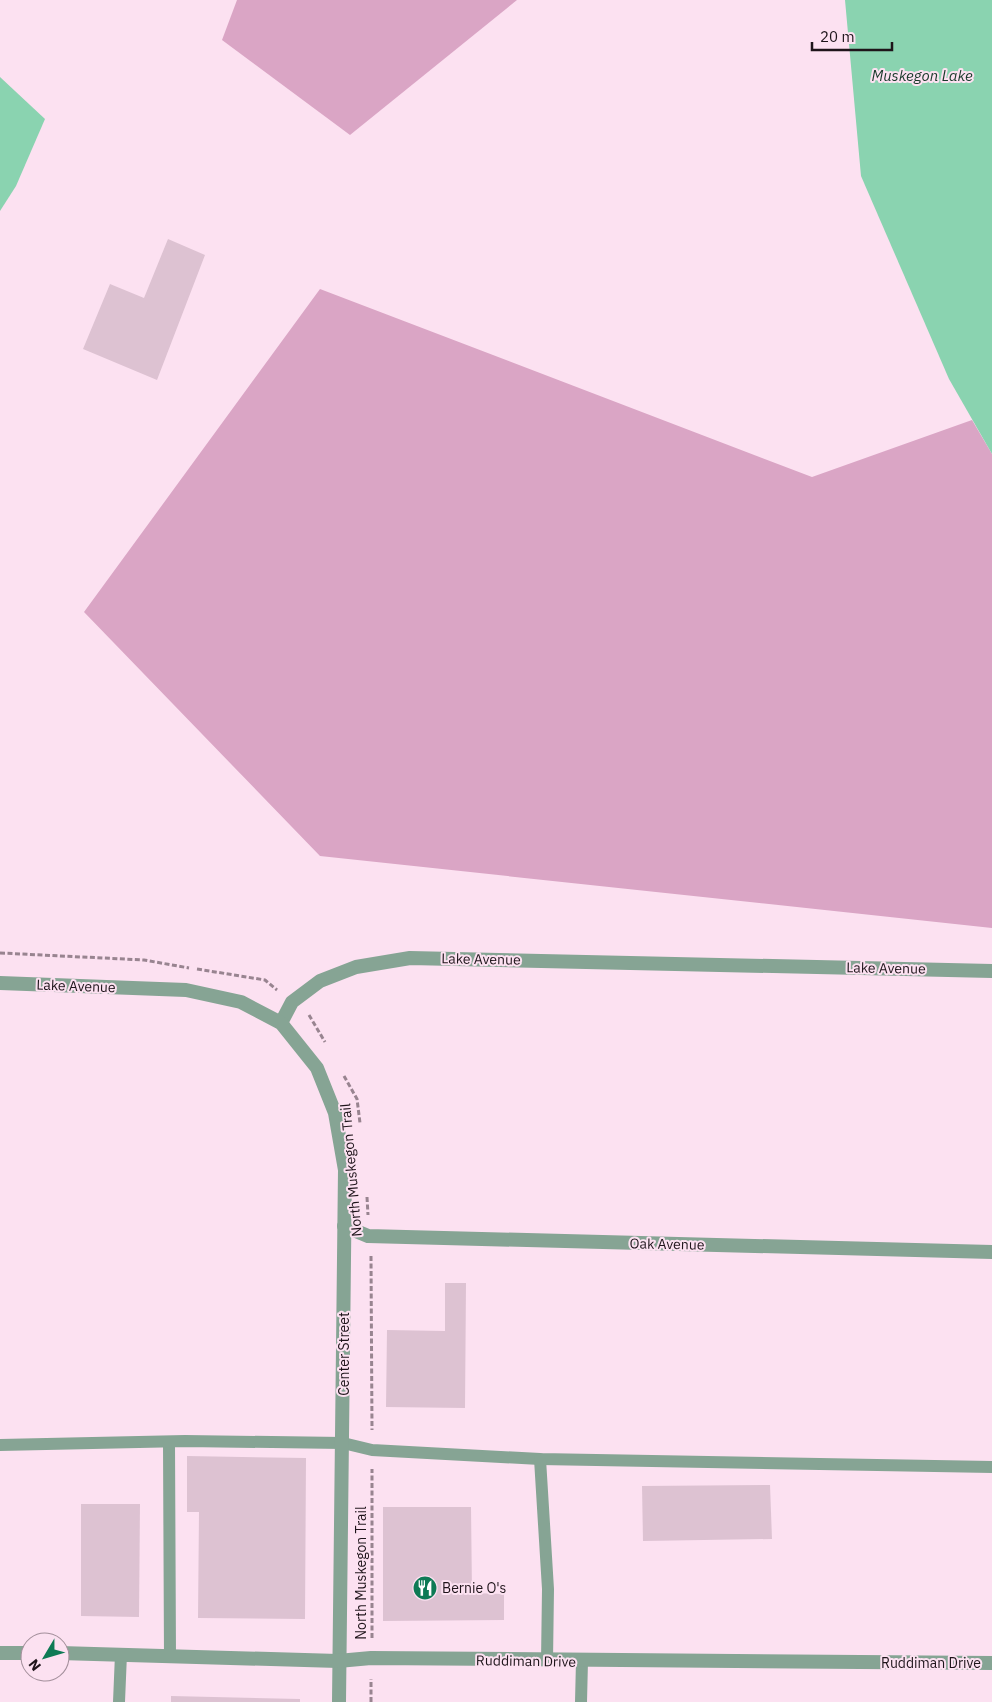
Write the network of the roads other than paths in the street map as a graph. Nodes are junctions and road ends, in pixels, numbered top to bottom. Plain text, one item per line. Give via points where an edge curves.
1 (992, 971) edge
2 (0, 983) edge
3 (281, 1023) junction
4 (344, 1226) junction
5 (992, 1252) edge
6 (169, 1443) junction
7 (344, 1443) junction
8 (0, 1445) edge
9 (540, 1459) junction
10 (992, 1467) edge
11 (0, 1653) edge
12 (20, 1653) edge
13 (70, 1653) edge
14 (121, 1654) junction
15 (170, 1656) junction
16 (338, 1660) junction
17 (547, 1661) junction
18 (582, 1661) junction
19 (992, 1663) edge
20 (119, 1702) edge
21 (339, 1702) edge
22 (581, 1702) edge

1 - 3 street, Lake Avenue via 410,958 356,967 320,981 292,1002
2 - 3 street, Lake Avenue via 186,990 241,1002
3 - 4 street, Center Street via 317,1068 335,1113 345,1170
4 - 5 street, Oak Avenue via 368,1236
4 - 7 street, Center Street
6 - 7 lane
6 - 8 lane
6 - 15 lane
7 - 9 lane via 372,1450
7 - 16 street, Center Street
9 - 10 lane
9 - 17 lane via 548,1589
11 - 12 street
13 - 14 street, Ruddiman Drive
14 - 15 street, Ruddiman Drive
14 - 20 lane
15 - 16 street, Ruddiman Drive
16 - 17 street, Ruddiman Drive
16 - 21 street, Center Street
17 - 18 street, Ruddiman Drive
18 - 19 street, Ruddiman Drive
18 - 22 lane

